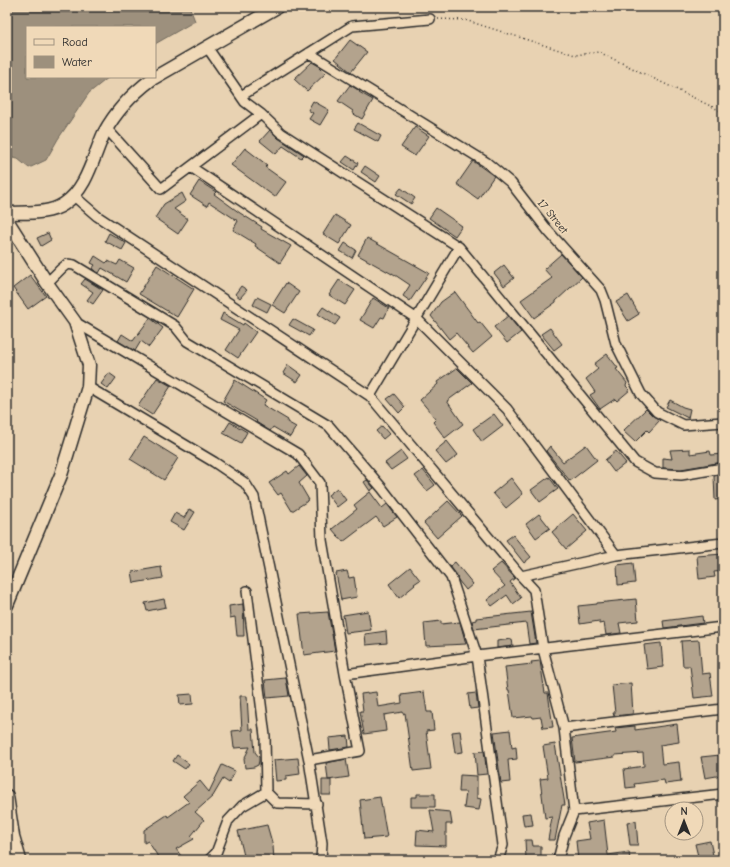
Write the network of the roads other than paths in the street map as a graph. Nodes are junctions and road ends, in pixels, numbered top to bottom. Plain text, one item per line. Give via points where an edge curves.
1 (278, 7) edge
2 (430, 19) road end
3 (207, 47) junction
4 (309, 53) junction
5 (156, 77) edge
6 (154, 78) edge
7 (241, 96) junction
8 (261, 114) junction
9 (107, 129) junction
10 (191, 166) junction
11 (74, 196) junction
12 (7, 213) edge
13 (7, 220) edge
14 (460, 247) junction
15 (47, 283) junction
16 (417, 319) junction
17 (75, 322) junction
18 (88, 387) junction
19 (370, 396) junction
20 (723, 422) edge
21 (723, 468) edge
22 (723, 543) edge
23 (616, 554) junction
24 (521, 576) junction
25 (247, 591) dead end
26 (7, 605) edge
27 (723, 627) edge
28 (543, 649) junction
29 (477, 656) junction
30 (345, 674) junction
31 (723, 708) edge
32 (564, 728) junction
33 (309, 760) junction
34 (266, 792) junction
35 (723, 794) edge
36 (7, 796) edge
37 (317, 804) junction
38 (574, 812) junction
39 (20, 860) edge
40 (209, 860) edge
41 (321, 860) edge
42 (498, 860) edge
43 (558, 860) edge

1 - 3 main road
2 - 4 street via 352,26
3 - 5 main road
3 - 7 street
4 - 7 street
4 - 20 street, 17 Street via 486,162 511,183 601,290 616,344 641,394 657,412 684,425
6 - 9 main road via 136,92
7 - 8 street
8 - 10 street
8 - 14 street via 281,132
9 - 10 street via 160,189
9 - 11 main road via 83,183
10 - 16 street
11 - 12 main road via 63,205 48,211
11 - 19 street via 97,216
13 - 15 main road
14 - 16 street
14 - 21 street via 635,462 655,473 681,475
15 - 17 main road
15 - 29 street via 67,264 74,266 175,326 187,341 329,426 382,488 451,577
16 - 19 street
16 - 23 street via 507,410
17 - 18 main road via 89,365
17 - 30 street via 298,454 320,483 322,540
18 - 26 main road via 61,475
18 - 33 street via 214,462 245,483 254,497
19 - 24 street
22 - 23 street
23 - 24 street
24 - 28 street via 534,590
25 - 34 street via 265,736
27 - 28 street
28 - 29 street
28 - 32 street
29 - 30 street
29 - 42 street via 503,845
30 - 33 street via 360,751
31 - 32 street
32 - 38 street
33 - 37 street
34 - 37 street via 277,803
34 - 40 street via 242,806 228,822 216,853
35 - 38 street
36 - 39 main road via 13,836
37 - 41 street via 322,843
38 - 43 street

